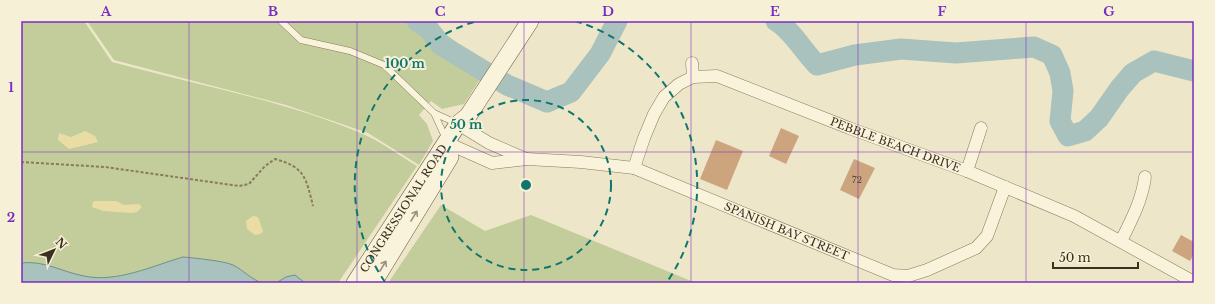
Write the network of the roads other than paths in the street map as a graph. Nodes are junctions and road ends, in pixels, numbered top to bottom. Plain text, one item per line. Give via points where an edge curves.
1 (281, 21) edge
2 (530, 21) edge
3 (692, 63) dead end
4 (693, 76) junction
5 (433, 111) junction
6 (465, 124) junction
7 (981, 128) dead end
8 (452, 144) junction
9 (527, 160) junction
10 (634, 168) junction
11 (967, 171) junction
12 (1145, 177) dead end
13 (1005, 187) junction
14 (1121, 241) junction
15 (1194, 282) edge
16 (355, 283) edge
17 (373, 283) edge

1 - 5 lane via 301,40 350,51 384,65
2 - 6 main road, CONGRESSIONAL ROAD via 479,98
3 - 4 street
4 - 10 street via 664,97 644,138
4 - 11 street, PEBBLE BEACH DRIVE via 717,76
5 - 6 lane
5 - 8 lane
6 - 8 main road, CONGRESSIONAL ROAD
6 - 9 street, SPANISH BAY STREET
7 - 11 street
8 - 9 street, SPANISH BAY STREET via 492,163
8 - 16 main road, CONGRESSIONAL ROAD
17 -> 8 main road, CONGRESSIONAL ROAD
9 - 10 street, SPANISH BAY STREET via 581,162
10 - 13 street, SPANISH BAY STREET via 857,261 893,275 908,276 976,248 987,236
11 - 13 street, PEBBLE BEACH DRIVE
12 - 14 street via 1138,208
13 - 14 street, PEBBLE BEACH DRIVE via 1074,216
14 - 15 street, PEBBLE BEACH DRIVE

